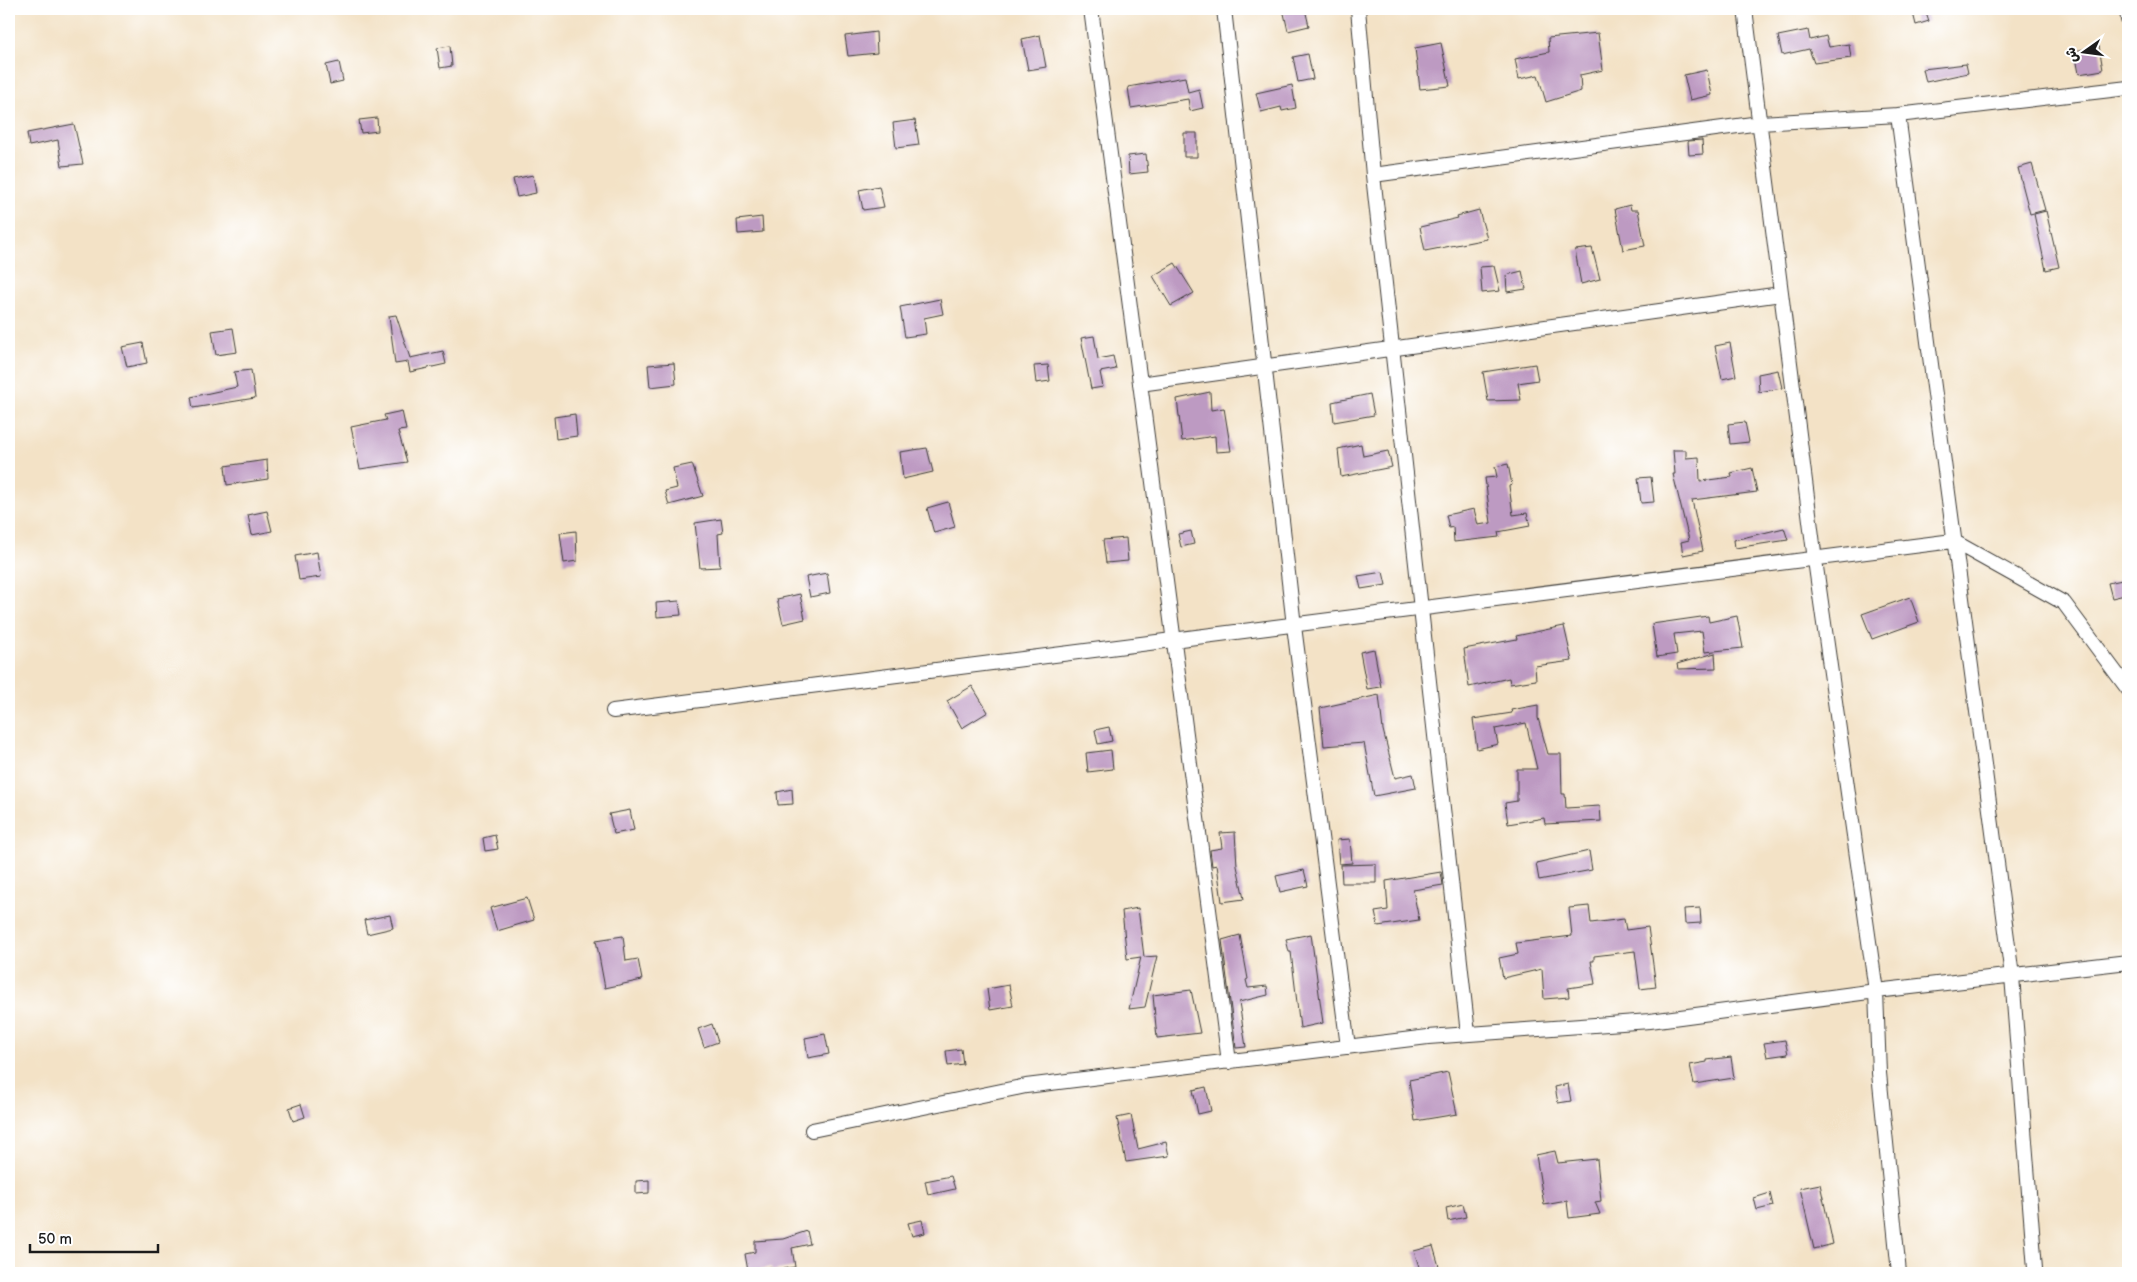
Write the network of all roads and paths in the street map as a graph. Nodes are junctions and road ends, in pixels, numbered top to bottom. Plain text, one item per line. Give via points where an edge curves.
1 (1091, 9) edge
2 (1224, 9) edge
3 (1358, 9) edge
4 (1745, 9) edge
5 (2127, 9) edge
6 (2128, 20) edge
7 (2128, 88) edge
8 (1898, 115) junction
9 (1760, 123) junction
10 (1373, 175) junction
11 (1781, 294) junction
12 (1392, 349) junction
13 (1263, 367) junction
14 (1140, 384) junction
15 (1954, 541) junction
16 (1814, 560) junction
17 (1421, 610) junction
18 (1294, 626) junction
19 (1174, 641) junction
20 (2128, 689) edge
21 (613, 711) dead end
22 (2128, 962) edge
23 (2012, 976) junction
24 (1876, 991) junction
25 (1468, 1034) junction
26 (1348, 1047) junction
27 (1229, 1062) junction
28 (812, 1130) dead end
29 (2035, 1269) dead end
30 (1899, 1273) edge

1 - 14 street
2 - 13 street
3 - 10 street
4 - 9 street
5 - 6 street
7 - 8 street
8 - 9 street
8 - 15 street
9 - 10 street
9 - 11 street
10 - 12 street
11 - 12 street
11 - 16 street
12 - 13 street
12 - 17 street
13 - 14 street
13 - 18 street
14 - 19 street
15 - 16 street
15 - 20 street via 2064,603
15 - 23 street
16 - 17 street
16 - 24 street
17 - 18 street
17 - 25 street
18 - 19 street
18 - 26 street
19 - 21 street
19 - 27 street
22 - 23 street
23 - 24 street
23 - 29 street
24 - 25 street via 1650,1021
24 - 30 street via 1879,1073
25 - 26 street
26 - 27 street
27 - 28 street via 1026,1086

